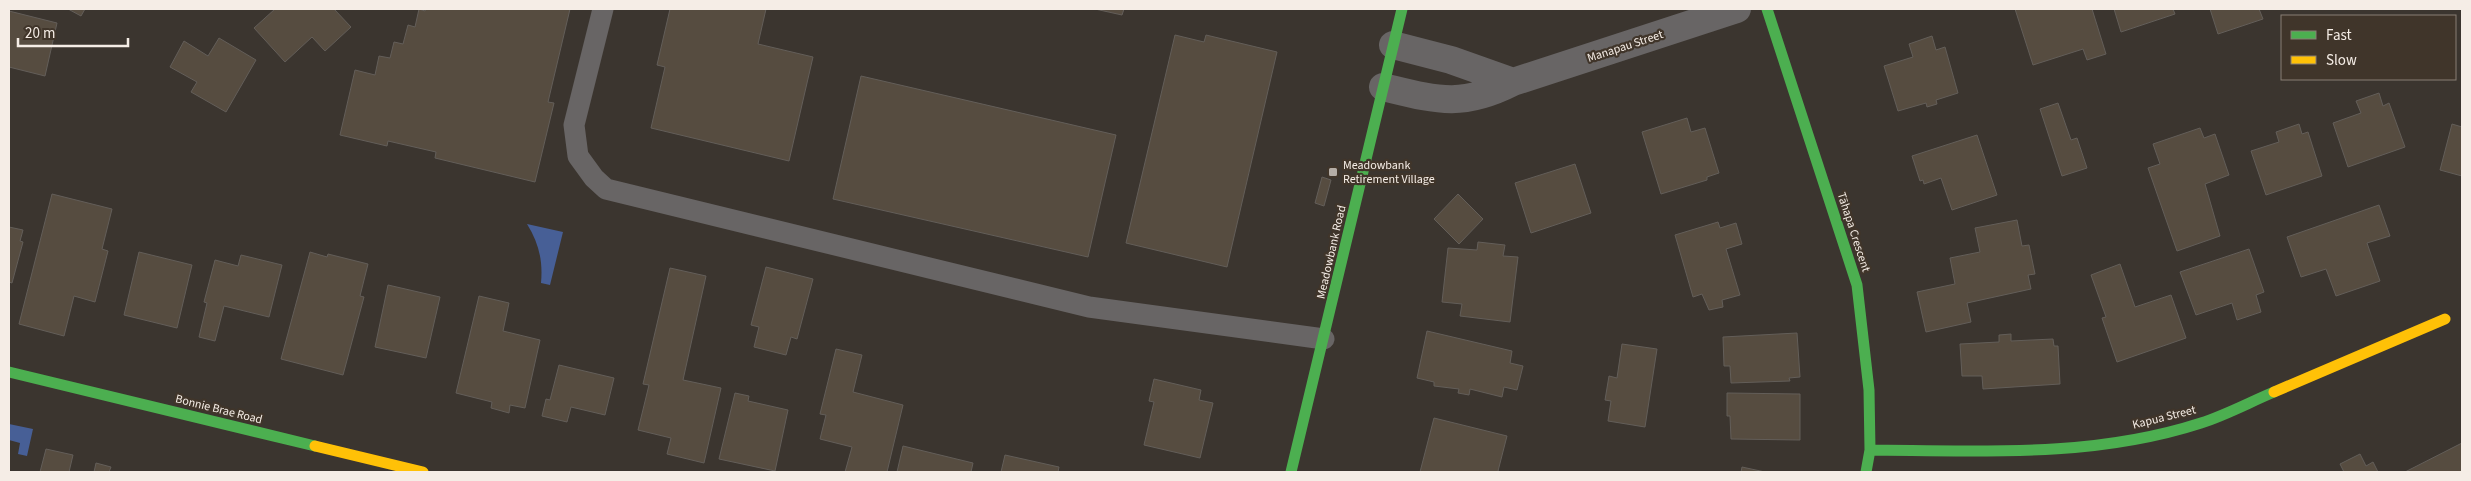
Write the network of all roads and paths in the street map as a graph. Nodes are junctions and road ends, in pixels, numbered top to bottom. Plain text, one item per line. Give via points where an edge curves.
1 (603, 9) edge
2 (1402, 9) edge
3 (1736, 9) edge
4 (1768, 9) edge
5 (1393, 45) junction
6 (1513, 82) junction
7 (1383, 87) junction
8 (2445, 318) dead end
9 (1324, 339) junction
10 (9, 372) edge
11 (1870, 450) junction
12 (423, 472) edge
13 (1291, 472) edge
14 (1866, 472) edge

1 - 9 lane via 574,125 578,156 606,189 1089,307
2 - 5 street, Meadowbank Road
3 - 6 street, Manapau Street
4 - 11 street, Tāhapa Crescent via 1857,285 1870,390
5 - 6 street via 1451,60
5 - 7 street, Meadowbank Road
6 - 7 street, Manapau Street via 1492,93 1448,101
7 - 9 street, Meadowbank Road
8 - 11 street, Kapua Street via 2201,423 2107,445 2043,451
9 - 13 street, Meadowbank Road
10 - 12 street, Bonnie Brae Road
11 - 14 street, Tāhapa Crescent

